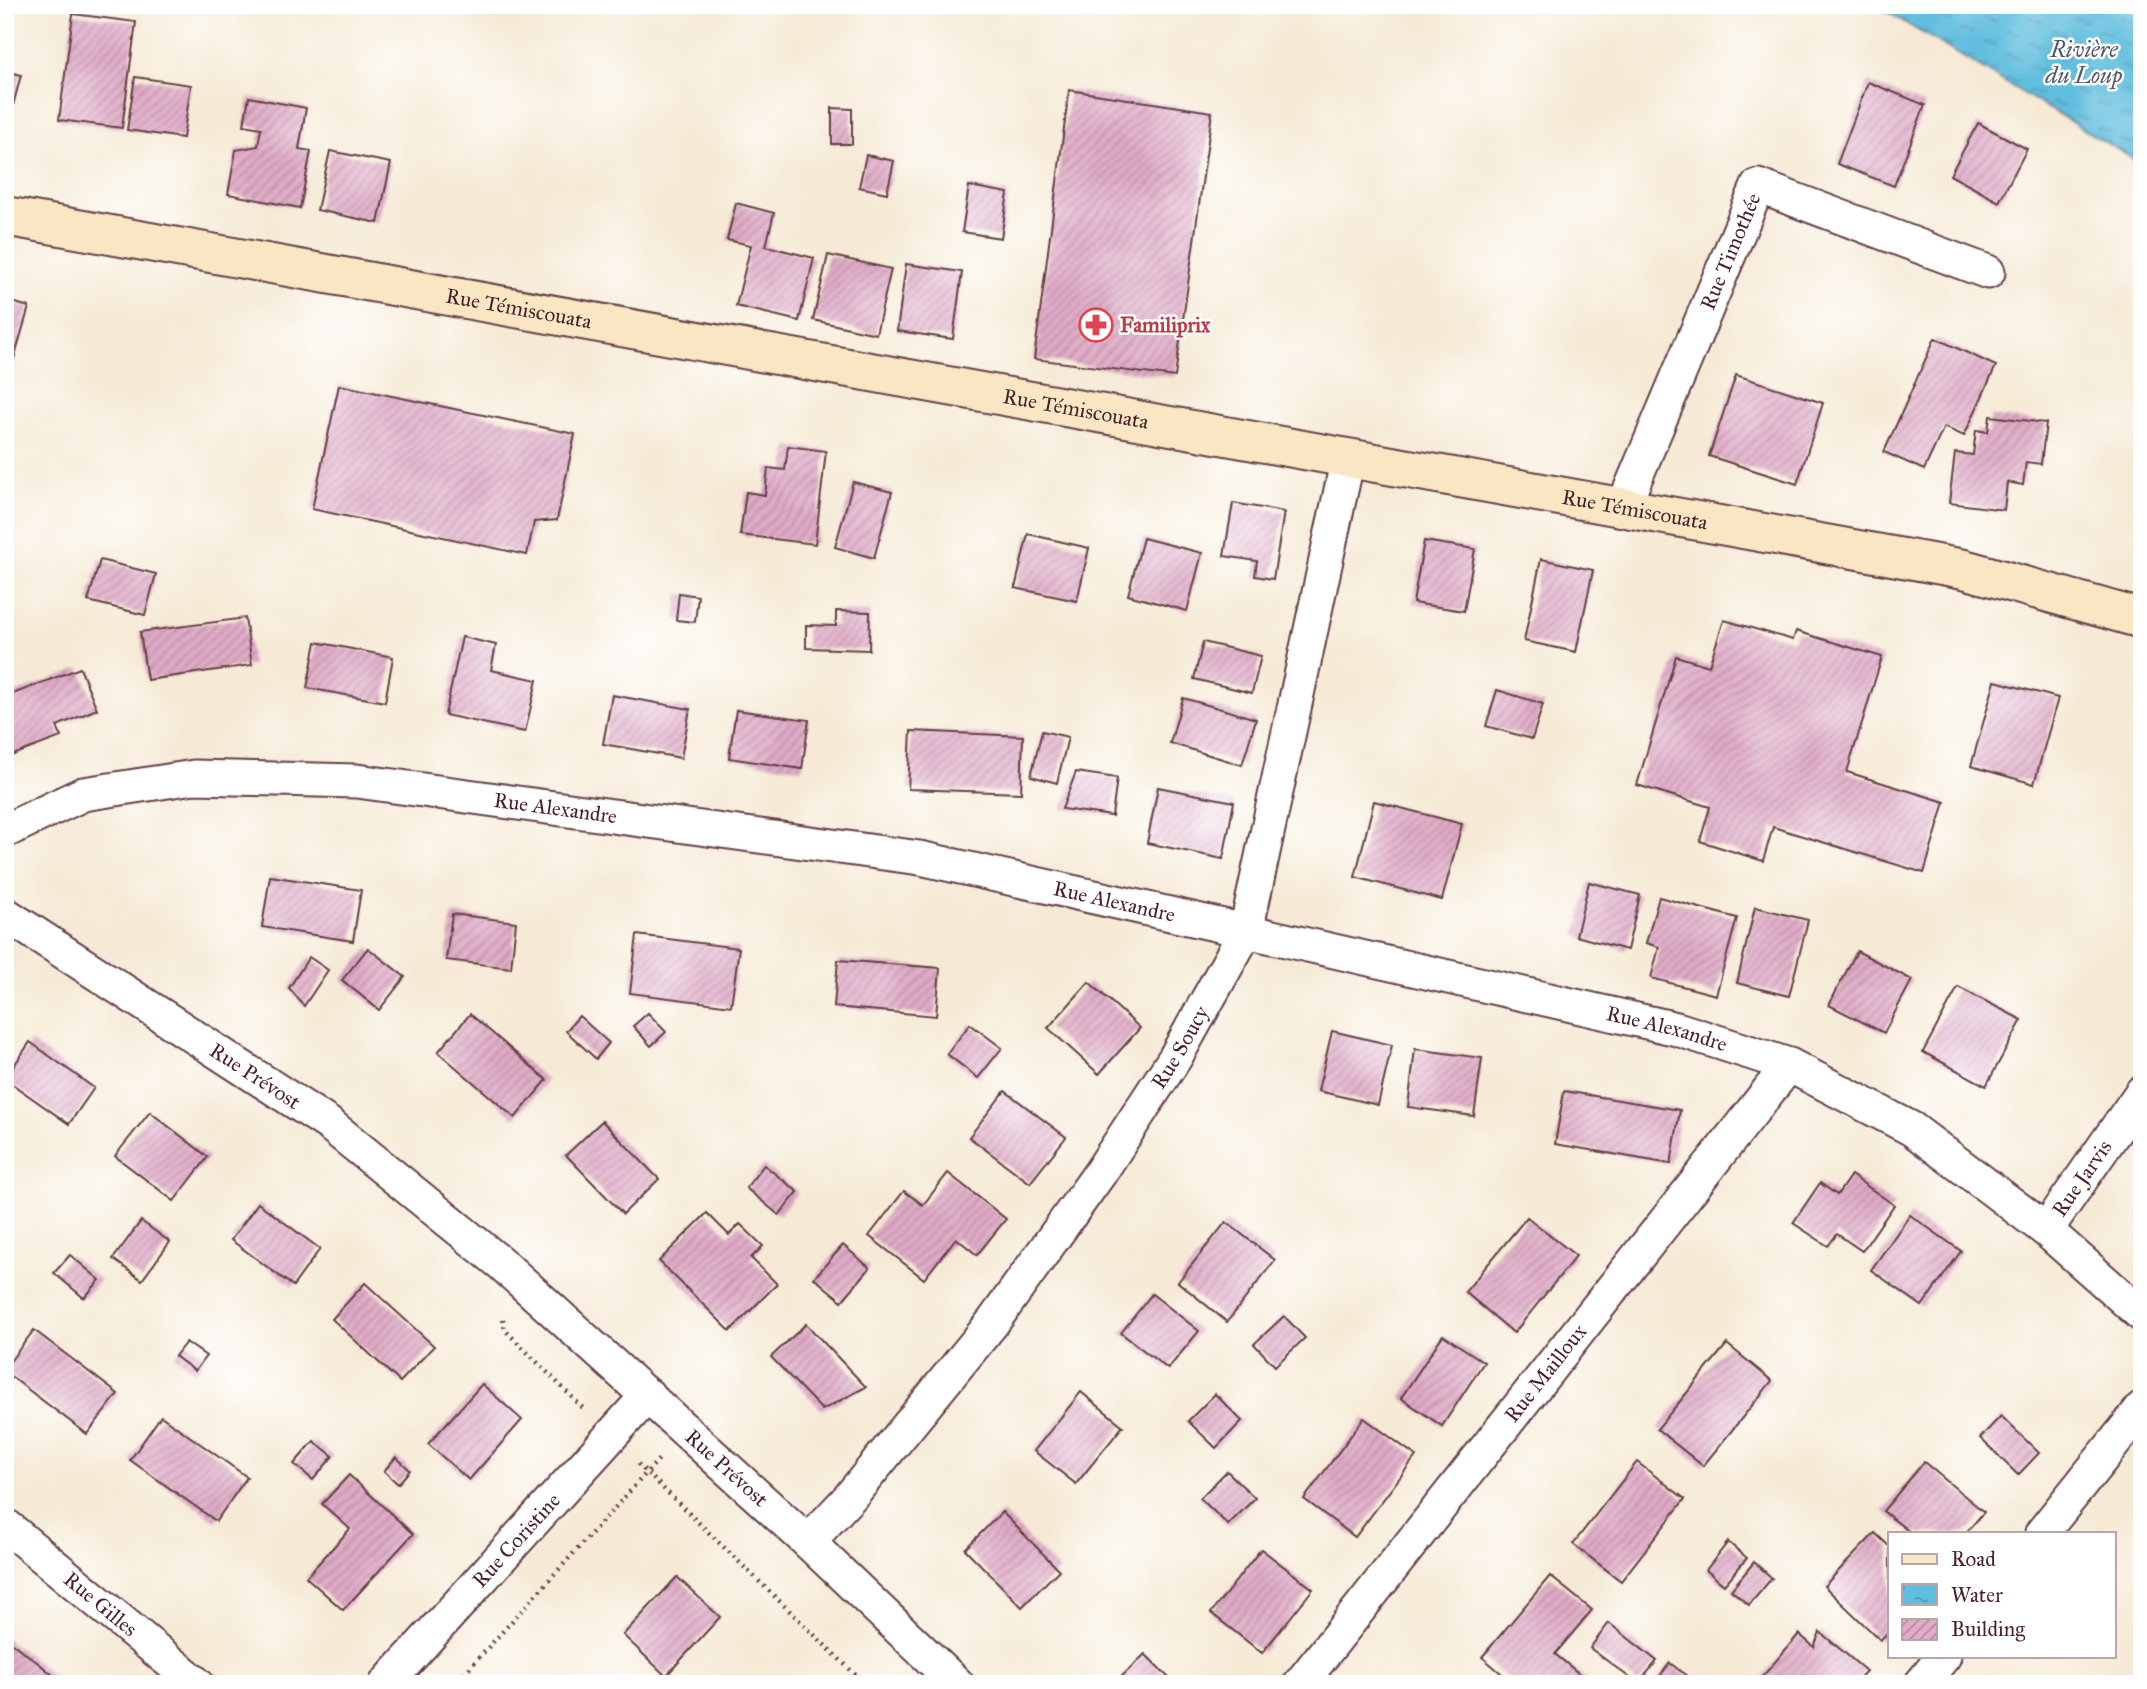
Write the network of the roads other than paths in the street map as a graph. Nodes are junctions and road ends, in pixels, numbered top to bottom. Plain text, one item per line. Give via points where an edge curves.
1 (5, 216) edge
2 (1988, 272) dead end
3 (1348, 458) junction
4 (1624, 505) junction
5 (2142, 618) edge
6 (5, 831) edge
7 (5, 914) edge
8 (1246, 931) junction
9 (1789, 1065) junction
10 (2142, 1092) edge
11 (2046, 1230) junction
12 (2142, 1315) edge
13 (648, 1395) junction
14 (2142, 1408) edge
15 (5, 1525) edge
16 (2043, 1532) edge
17 (808, 1542) junction
18 (1942, 1658) edge
19 (197, 1684) edge
20 (386, 1684) edge
21 (957, 1684) edge
22 (1300, 1684) edge
23 (1921, 1684) edge

1 - 3 main road, Rue Témiscouata
2 - 4 street, Rue Timothée via 1758,186
3 - 4 main road, Rue Témiscouata
3 - 8 street, Rue Soucy
4 - 5 main road, Rue Témiscouata via 1964,569
6 - 8 street, Rue Alexandre via 83,794 182,779 358,781 920,858
7 - 13 street, Rue Prévost via 329,1124 503,1265
8 - 9 street, Rue Alexandre via 1677,1030
8 - 17 street, Rue Soucy via 1175,1058 1100,1173 993,1322
9 - 11 street, Rue Alexandre via 1912,1129
9 - 22 street, Rue Mailloux
10 - 11 street, Rue Jarvis
11 - 12 street, Rue Alexandre
13 - 17 street, Rue Prévost
13 - 20 street, Rue Coristine
14 - 16 street
15 - 19 street, Rue Gilles
17 - 21 street, Rue Prévost
18 - 23 street

